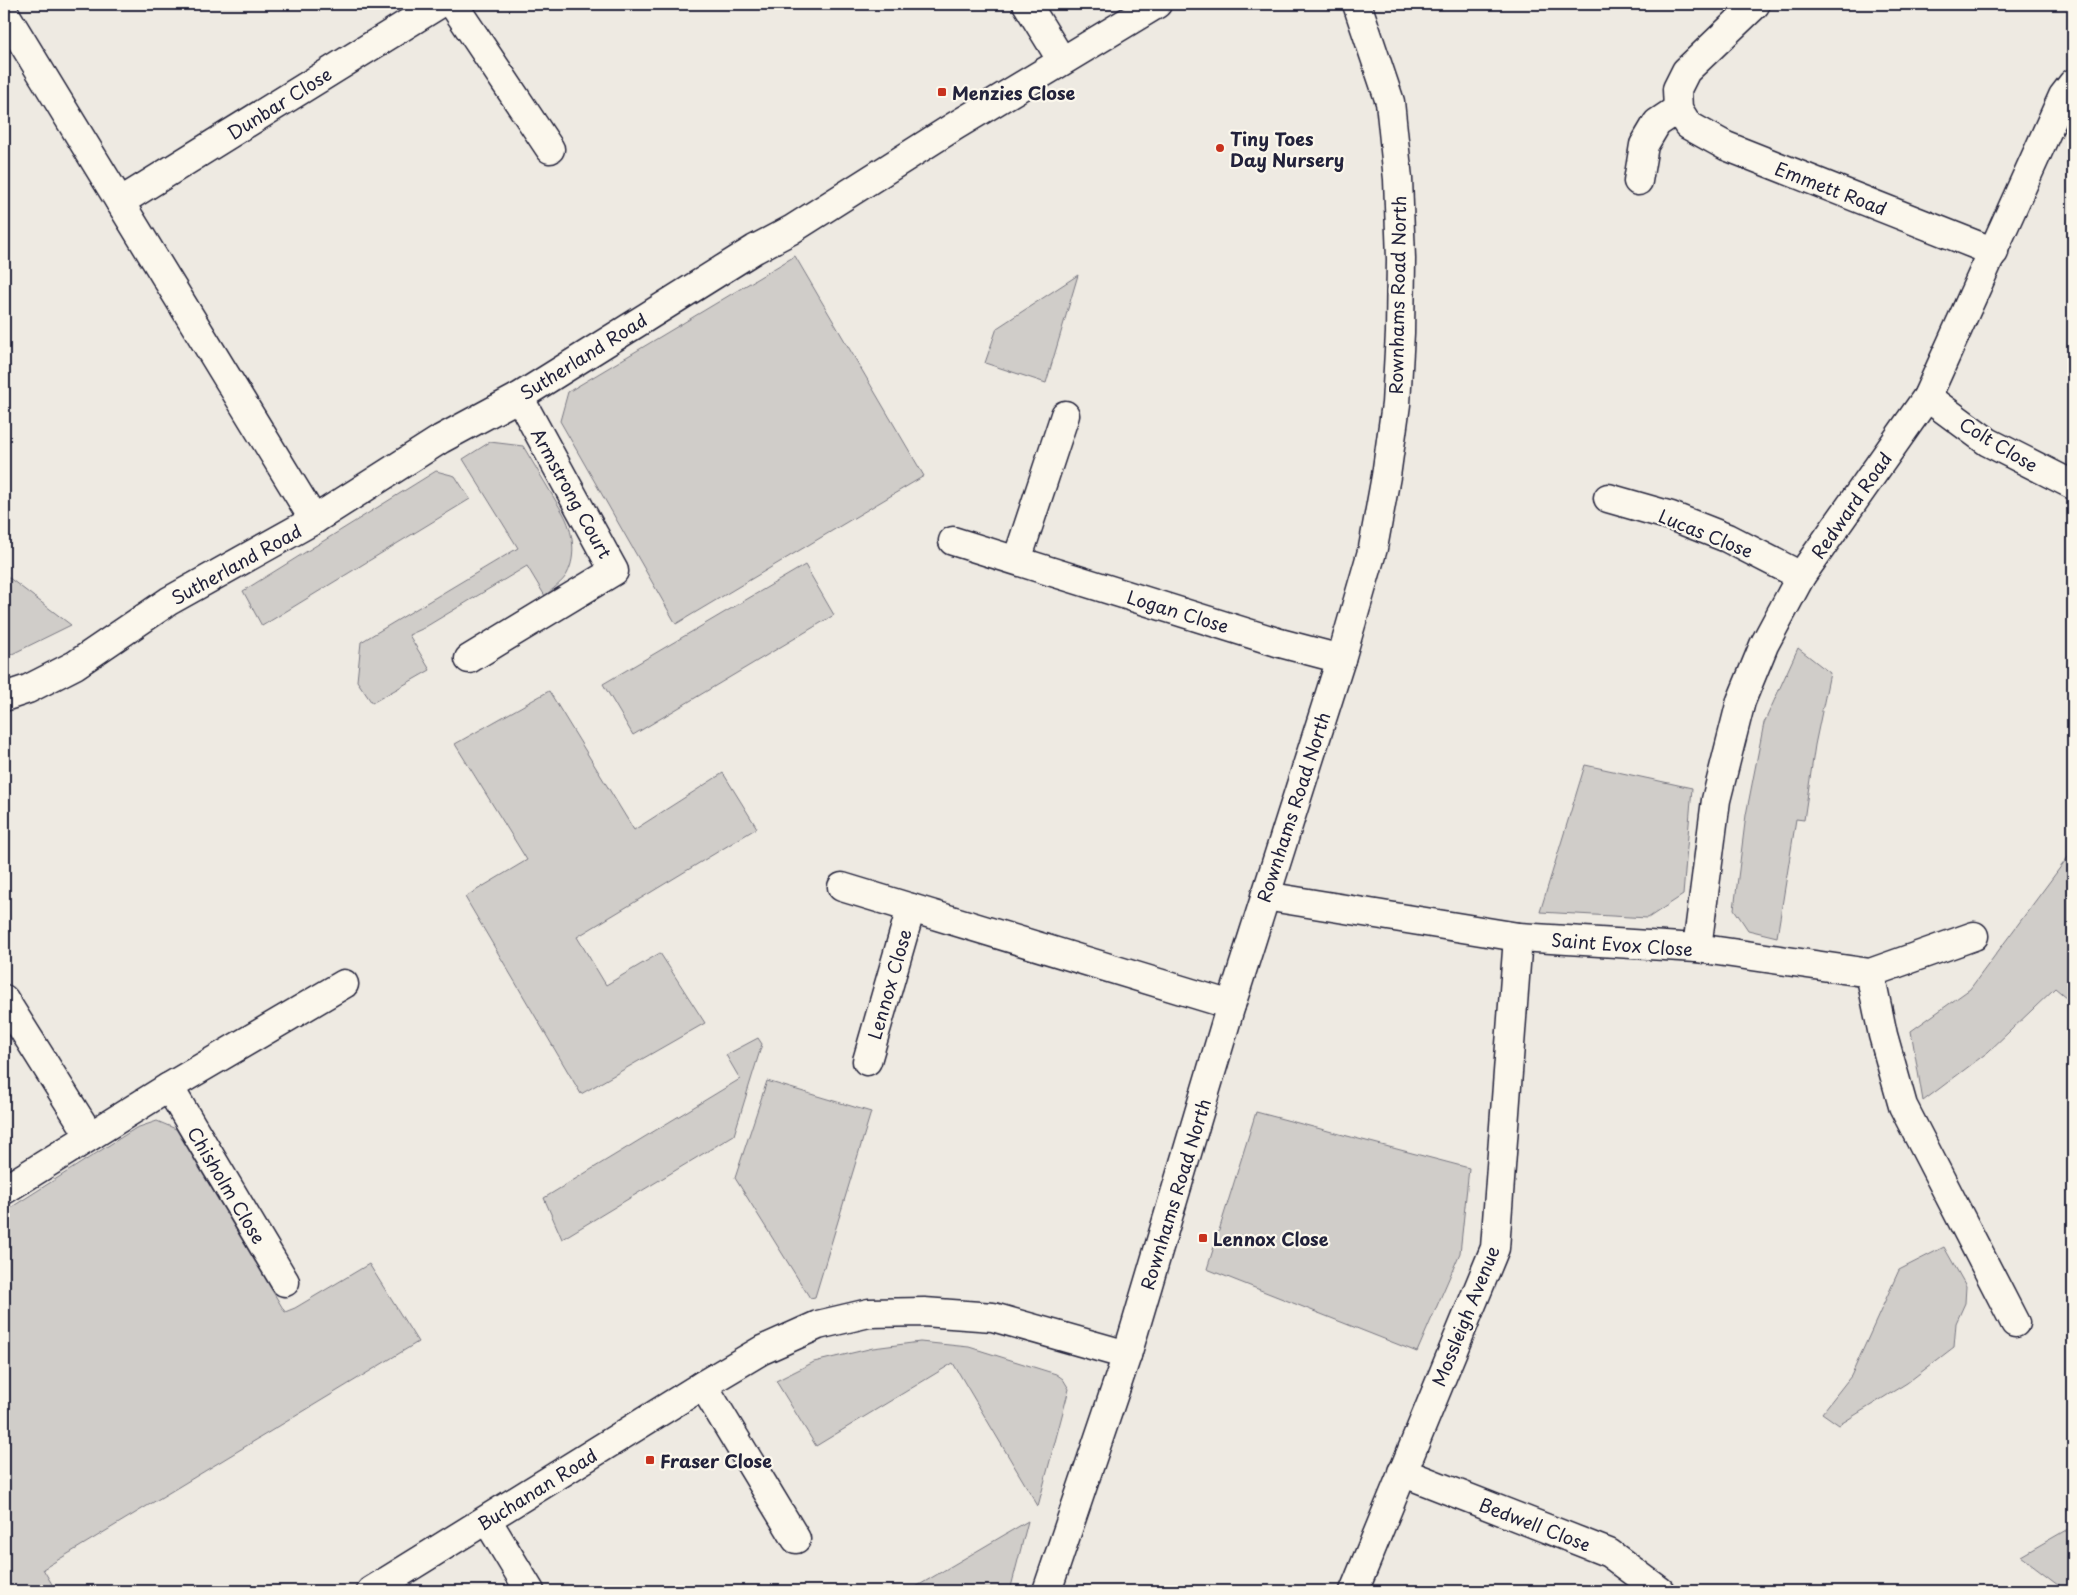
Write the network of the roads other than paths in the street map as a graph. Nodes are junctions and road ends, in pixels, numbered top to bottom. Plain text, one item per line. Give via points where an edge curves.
1 (439, 4) edge
2 (453, 4) edge
3 (1027, 4) edge
4 (1157, 4) edge
5 (1357, 4) edge
6 (1755, 5) dead end
7 (5, 17) edge
8 (1062, 61) junction
9 (2073, 84) edge
10 (1678, 109) junction
11 (550, 149) dead end
12 (1638, 181) dead end
13 (120, 202) junction
14 (1994, 252) junction
15 (519, 397) junction
16 (1928, 397) junction
17 (1065, 415) dead end
18 (2073, 485) edge
19 (1608, 498) dead end
20 (314, 520) junction
21 (954, 541) dead end
22 (1017, 560) junction
23 (1801, 576) junction
24 (469, 659) dead end
25 (1340, 659) junction
26 (4, 696) edge
27 (842, 887) dead end
28 (1265, 896) junction
29 (911, 908) junction
30 (1518, 936) junction
31 (1974, 936) dead end
32 (1697, 948) junction
33 (1870, 974) junction
34 (344, 984) dead end
35 (4, 999) edge
36 (1231, 1006) junction
37 (866, 1061) dead end
38 (169, 1087) junction
39 (90, 1136) junction
40 (4, 1190) edge
41 (286, 1282) dead end
42 (2015, 1323) dead end
43 (1127, 1355) junction
44 (703, 1385) junction
45 (1402, 1472) junction
46 (488, 1520) junction
47 (796, 1539) dead end
48 (371, 1591) edge
49 (530, 1591) edge
50 (1047, 1591) edge
51 (1354, 1591) edge
52 (1660, 1591) edge

1 - 13 street, Dunbar Close
2 - 11 street
3 - 8 street
4 - 8 street, Sutherland Road
5 - 25 street, Rownhams Road North via 1390,102 1398,179 1400,333 1396,404 1374,539
6 - 10 street via 1686,71 1677,90
7 - 13 street
8 - 15 street, Sutherland Road
9 - 14 street, Redward Road via 2063,96
10 - 12 street via 1657,123 1644,145
10 - 14 street, Emmett Road via 1688,124 1726,146
13 - 20 street
14 - 16 street, Redward Road
15 - 20 street, Sutherland Road via 441,439
15 - 24 street, Armstrong Court via 614,571
16 - 18 street, Colt Close via 1988,442
16 - 23 street, Redward Road
17 - 22 street
19 - 23 street, Lucas Close via 1671,516 1727,538
20 - 26 street, Sutherland Road via 169,601 75,665
21 - 22 street, Logan Close
22 - 25 street, Logan Close
23 - 32 street, Redward Road via 1764,645 1742,701 1716,800
25 - 28 street, Rownhams Road North
27 - 29 street, Lennox Close
28 - 30 street, Saint Evox Close
28 - 36 street, Rownhams Road North
29 - 36 street, Lennox Close
29 - 37 street, Lennox Close
30 - 32 street, Saint Evox Close
30 - 45 street, Mossleigh Avenue via 1496,1248
31 - 33 street, Saint Evox Close
32 - 33 street, Saint Evox Close
33 - 42 street via 1882,1035 1903,1106
34 - 38 street
35 - 39 street
36 - 43 street, Rownhams Road North
38 - 39 street
38 - 41 street, Chisholm Close
39 - 40 street
43 - 44 street, Buchanan Road via 993,1317 924,1312 869,1313 818,1325 762,1350
43 - 50 street, Rownhams Road North
44 - 46 street, Buchanan Road
44 - 47 street
45 - 51 street, Mossleigh Avenue
45 - 52 street, Bedwell Close via 1609,1553
46 - 48 street, Buchanan Road
46 - 49 street

